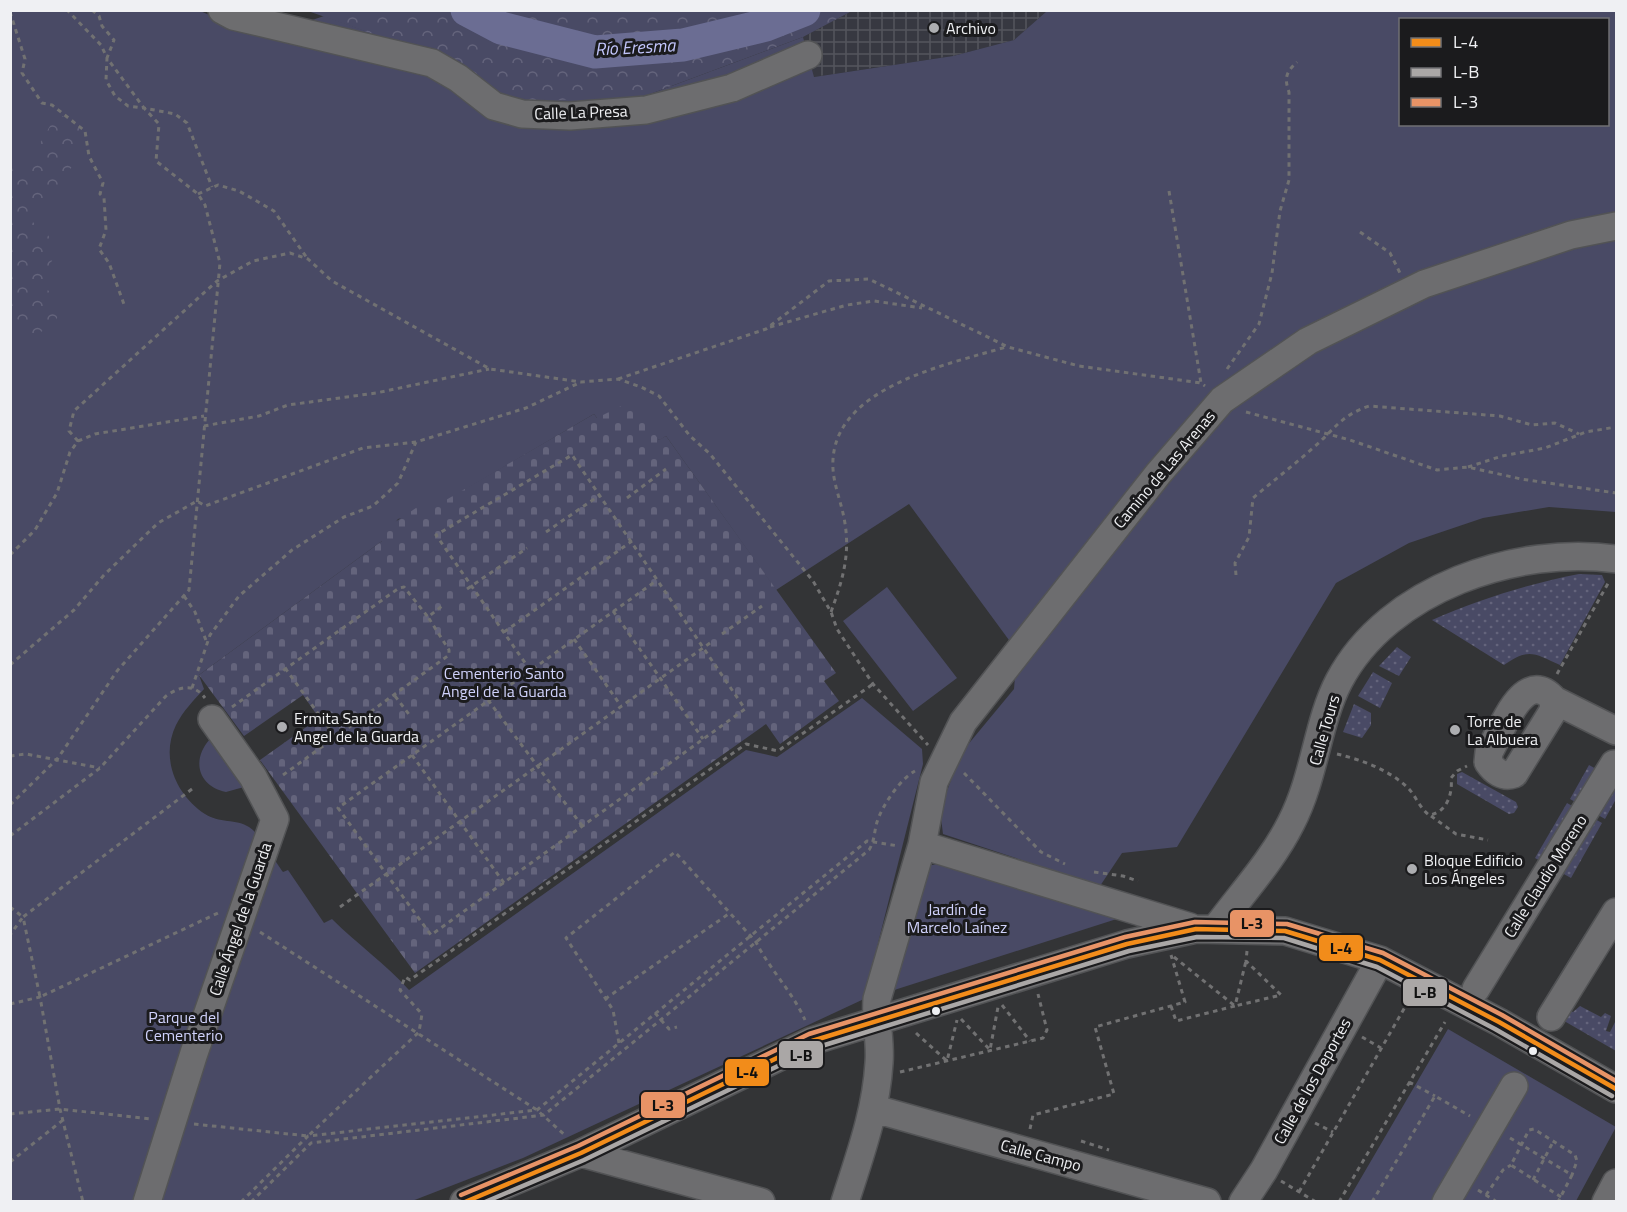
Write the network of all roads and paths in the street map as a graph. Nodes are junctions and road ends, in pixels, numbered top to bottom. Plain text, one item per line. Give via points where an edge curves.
1 (68, 10) edge
2 (92, 10) edge
3 (222, 10) edge
4 (10, 12) edge
5 (808, 55) dead end
6 (107, 57) junction
7 (1297, 62) dead end
8 (144, 108) junction
9 (213, 187) junction
10 (1169, 191) dead end
11 (198, 194) junction
12 (1617, 226) edge
13 (1360, 232) dead end
14 (308, 259) junction
15 (217, 281) junction
16 (1411, 291) junction
17 (125, 307) dead end
18 (925, 308) junction
19 (766, 329) junction
20 (1008, 347) junction
21 (490, 369) junction
22 (618, 379) junction
23 (581, 382) junction
24 (1202, 383) junction
25 (1226, 397) junction
26 (204, 416) junction
27 (204, 426) junction
28 (1617, 427) edge
29 (1326, 434) junction
30 (1579, 434) junction
31 (78, 441) junction
32 (416, 442) junction
33 (1468, 467) junction
34 (666, 469) dead end
35 (1617, 493) edge
36 (600, 495) junction
37 (627, 498) dead end
38 (197, 501) junction
39 (615, 507) dead end
40 (610, 510) junction
41 (546, 532) dead end
42 (632, 541) junction
43 (527, 548) dead end
44 (10, 555) edge
45 (1616, 565) edge
46 (1236, 575) dead end
47 (656, 580) junction
48 (472, 586) junction
49 (467, 589) dead end
50 (184, 596) junction
51 (442, 606) dead end
52 (762, 606) dead end
53 (613, 611) junction
54 (831, 612) junction
55 (428, 617) junction
56 (504, 632) junction
57 (722, 634) dead end
58 (574, 639) junction
59 (207, 643) junction
60 (710, 643) dead end
61 (704, 647) junction
62 (10, 665) edge
63 (285, 668) junction
64 (530, 670) junction
65 (660, 678) junction
66 (873, 684) junction
67 (192, 688) junction
68 (201, 694) dead end
69 (395, 696) junction
70 (488, 700) junction
71 (1551, 701) junction
72 (621, 706) junction
73 (222, 713) joint
74 (411, 717) dead end
75 (1617, 731) edge
76 (336, 738) junction
77 (703, 739) junction
78 (1617, 744) edge
79 (1318, 749) junction
80 (412, 755) junction
81 (10, 756) edge
82 (1487, 757) junction
83 (58, 758) junction
84 (943, 761) junction
85 (1617, 765) edge
86 (538, 766) junction
87 (100, 768) junction
88 (283, 775) dead end
89 (192, 789) dead end
90 (10, 805) edge
91 (1429, 815) junction
92 (460, 821) junction
93 (583, 827) junction
94 (10, 836) edge
95 (1488, 840) dead end
96 (874, 842) junction
97 (934, 848) junction
98 (1067, 864) dead end
99 (1085, 870) dead end
100 (386, 874) junction
101 (1138, 881) dead end
102 (504, 883) junction
103 (10, 907) edge
104 (340, 907) dead end
105 (1617, 912) edge
106 (729, 913) junction
107 (226, 914) dead end
108 (23, 917) junction
109 (1207, 928) junction
110 (257, 930) dead end
111 (10, 935) edge
112 (750, 936) junction
113 (756, 942) junction
114 (1247, 947) dead end
115 (1380, 960) junction
116 (1246, 961) junction
117 (1037, 989) dead end
118 (1476, 989) dead end
119 (40, 997) junction
120 (604, 999) junction
121 (1409, 1000) dead end
122 (10, 1004) edge
123 (1171, 1006) junction
124 (1234, 1006) junction
125 (655, 1013) junction
126 (1551, 1017) dead end
127 (660, 1020) junction
128 (875, 1021) junction
129 (1444, 1022) dead end
130 (677, 1027) dead end
131 (808, 1028) dead end
132 (914, 1031) dead end
133 (418, 1032) junction
134 (1030, 1041) junction
135 (619, 1042) junction
136 (990, 1050) junction
137 (947, 1060) junction
138 (900, 1072) dead end
139 (1409, 1082) junction
140 (1514, 1086) dead end
141 (1617, 1089) edge
142 (1434, 1096) junction
143 (60, 1109) junction
144 (875, 1109) junction
145 (537, 1110) junction
146 (10, 1114) edge
147 (544, 1115) junction
148 (63, 1120) junction
149 (158, 1120) dead end
150 (189, 1123) dead end
151 (1489, 1126) junction
152 (308, 1136) junction
153 (1553, 1141) junction
154 (1520, 1144) junction
155 (576, 1147) junction
156 (1026, 1151) junction
157 (1544, 1158) junction
158 (10, 1162) edge
159 (1510, 1165) junction
160 (1264, 1170) junction
161 (1572, 1175) junction
162 (1533, 1180) junction
163 (1617, 1183) edge
164 (1299, 1192) junction
165 (1486, 1195) dead end
166 (1561, 1197) junction
167 (83, 1202) edge
168 (147, 1202) edge
169 (241, 1202) edge
170 (251, 1202) edge
171 (464, 1202) edge
172 (761, 1202) edge
173 (845, 1202) edge
174 (1207, 1202) edge
175 (1243, 1202) edge
176 (1316, 1202) edge
177 (1339, 1202) edge
178 (1372, 1202) edge
179 (1446, 1202) edge
180 (1558, 1202) edge
181 (1606, 1202) edge

1 - 6 path via 101,45
2 - 6 path via 114,40
3 - 5 street, Calle La Presa via 358,48 432,63 494,106 522,114 570,116 646,110 732,88
4 - 17 path via 25,59 22,73 42,103 52,105 85,131 89,156 103,183 100,194 104,198 106,230 99,249 109,263
6 - 8 path
6 - 8 path via 106,81 115,96 128,106
7 - 25 path via 1287,71 1289,180 1280,211 1272,273 1259,324 1227,368
8 - 9 path via 175,114 187,123
8 - 11 path via 159,124 156,161
9 - 11 path
9 - 14 path via 239,191 274,210
10 - 24 path
11 - 15 path via 205,205 220,263
12 - 16 street, Camino de Las Arenas via 1550,241
13 - 16 path via 1390,253
14 - 15 path via 290,253 253,261
14 - 21 path via 332,281
15 - 26 path
15 - 31 path via 74,411 69,431
16 - 25 street, Camino de Las Arenas via 1308,341
18 - 19 path via 874,301
18 - 19 path via 868,279 829,281
18 - 20 path
19 - 22 path
20 - 24 path via 1079,366
20 - 54 path via 937,368 876,394 840,430 834,446 833,470 845,521 846,571
21 - 23 path
21 - 27 path via 376,393 288,405 259,416
22 - 23 path
22 - 54 path via 659,396 813,581
23 - 32 path via 526,408
24 - 25 path
25 - 29 path via 1257,417
25 - 84 street, Camino de Las Arenas via 1158,474 980,700 963,722
26 - 27 path
26 - 31 path via 95,434
27 - 38 path
28 - 30 path
29 - 30 path via 1351,412 1369,406 1500,416 1532,425 1555,423
29 - 33 path via 1437,470
29 - 46 path via 1253,498 1249,537 1235,563
30 - 33 path via 1545,448
31 - 44 path via 70,452 57,493 35,530
32 - 38 path via 363,448 205,506
32 - 59 path via 398,483 373,506 344,518 292,550 239,596
33 - 35 path
34 - 37 path
36 - 40 path
36 - 41 path
36 - 48 path via 572,455 436,535
38 - 50 path via 189,591
38 - 62 path via 158,523 74,610
39 - 40 path
40 - 42 path
42 - 47 path
42 - 56 path
43 - 48 path
45 - 71 path
45 - 79 street, Calle Tours via 1562,557 1523,563 1465,579 1412,605 1371,639 1347,668 1330,704
47 - 53 path
47 - 61 path
48 - 49 path
48 - 56 path
50 - 59 path
50 - 83 path via 117,671
51 - 55 path
52 - 57 path
53 - 58 path
53 - 65 path
54 - 66 path via 837,629
55 - 63 path via 411,592 399,588
55 - 69 path via 449,655
56 - 64 path
58 - 64 path
58 - 72 path
59 - 67 path
60 - 61 path
61 - 65 path
61 - 77 path via 745,709
63 - 73 path
63 - 76 path
64 - 70 path
65 - 72 path
65 - 77 path
66 - 84 path
66 - 133 path via 778,751 746,744 410,980 405,977 400,990 422,1014
67 - 68 path
67 - 87 path via 178,687 166,696
69 - 74 path
69 - 76 path
70 - 80 path
70 - 86 path
71 - 75 street
71 - 78 street
71 - 82 street via 1536,689 1524,692
71 - 82 street via 1514,774 1500,773 1490,766
72 - 86 path
73 - 168 street, Calle Ángel de la Guarda via 275,819
76 - 88 path
77 - 93 path
79 - 91 path via 1362,760 1390,775 1409,789
79 - 109 street, Calle Tours via 1291,824 1273,854
80 - 92 path
80 - 100 path via 338,808
81 - 83 path
82 - 91 path via 1456,771 1451,778 1453,792 1438,813
83 - 87 path
83 - 90 path
84 - 96 path via 923,765 909,774 877,821
84 - 97 street, Camino de Las Arenas via 934,782
84 - 98 path via 964,773 1041,852
85 - 118 street, Calle Claudio Moreno via 1614,764
86 - 92 path
86 - 93 path
87 - 94 path
89 - 108 path
91 - 95 path via 1456,834
92 - 100 path
92 - 102 path
93 - 102 path
96 - 97 path
96 - 112 path via 867,841
96 - 113 path
97 - 109 street via 1099,900
97 - 128 street, Camino de Las Arenas via 877,999
99 - 101 path
100 - 102 path via 431,936
100 - 104 path
103 - 108 path
105 - 126 street
106 - 112 path
106 - 120 path
106 - 120 path via 675,852 566,938
107 - 119 path via 217,913
108 - 111 path
108 - 119 path
109 - 115 street via 1285,931
109 - 128 street via 1127,944
110 - 133 path
112 - 113 path
112 - 125 path
113 - 127 path
113 - 131 path via 795,998
114 - 116 path
115 - 141 street
115 - 160 street, Calle de los Deportes
116 - 124 path
116 - 124 path via 1281,995
117 - 134 path via 1047,1030 1043,1038
119 - 122 path
119 - 143 path
120 - 135 path via 613,1010
121 - 164 path
123 - 124 path via 1176,1020
123 - 124 path via 1185,1002 1170,954
123 - 156 path via 1095,1027 1114,1094 1033,1115
125 - 127 path
125 - 135 path
127 - 130 path via 669,1029
127 - 147 path
128 - 144 street, Camino de Las Arenas via 880,1060
128 - 155 street via 812,1041
129 - 139 path
132 - 137 path
133 - 145 path
133 - 152 path
134 - 136 path
134 - 136 path via 999,1002
135 - 145 path
136 - 137 path
136 - 137 path via 958,1016
137 - 138 path
139 - 142 path
139 - 177 path
140 - 151 street
142 - 151 path
142 - 178 path
143 - 146 path
143 - 148 path
143 - 149 path
144 - 156 street, Calle Campo
144 - 173 street, Camino de Las Arenas
145 - 147 path
145 - 152 path
147 - 155 path
147 - 170 path via 311,1143
148 - 158 path
148 - 167 path
150 - 152 path
151 - 154 path
151 - 179 street
152 - 169 path
153 - 154 path via 1531,1129
153 - 157 path
153 - 161 path via 1577,1158
154 - 157 path
154 - 159 path
155 - 171 street
155 - 172 street
156 - 174 street, Calle Campo
157 - 161 path
157 - 162 path
159 - 162 path
159 - 165 path
160 - 164 path
160 - 175 street, Calle de los Deportes
161 - 166 path
162 - 166 path
163 - 181 street
164 - 176 path
166 - 180 path

